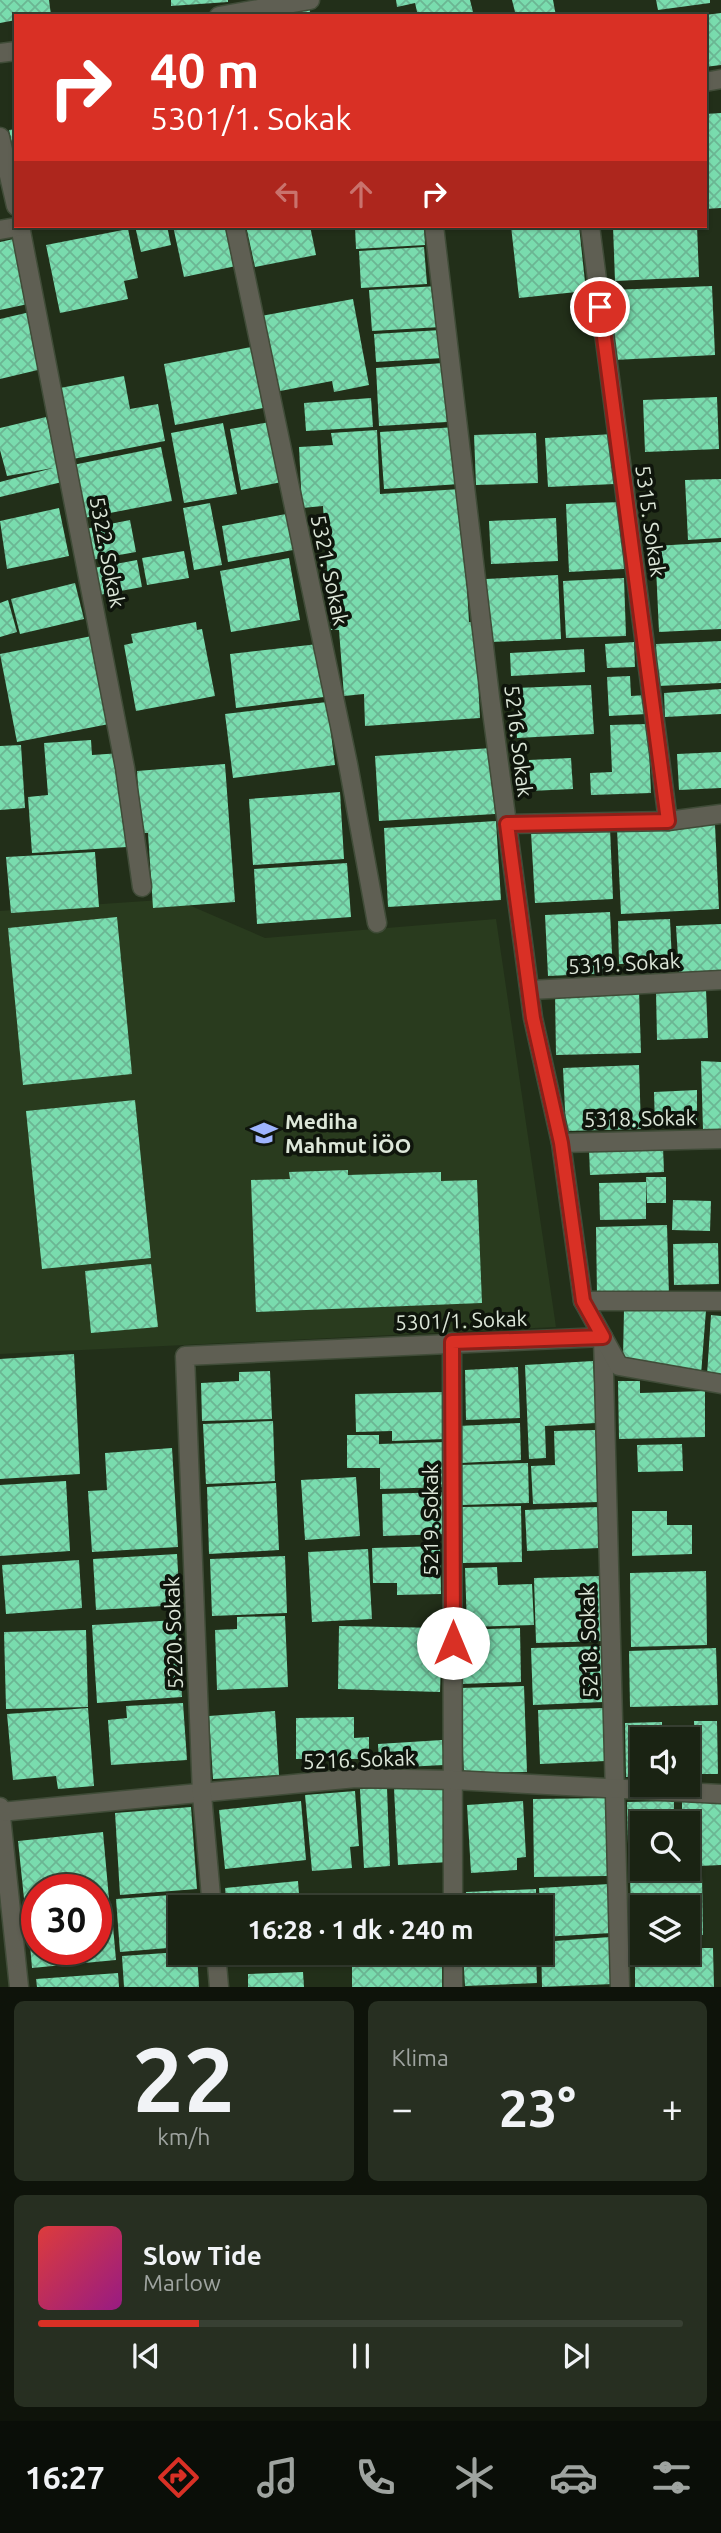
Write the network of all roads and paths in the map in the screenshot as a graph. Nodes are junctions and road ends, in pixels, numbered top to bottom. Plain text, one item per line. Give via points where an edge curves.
1 (310, 0) edge
2 (230, 14) edge
3 (0, 137) edge
4 (14, 197) edge
5 (21, 228) edge
6 (235, 228) edge
7 (434, 228) edge
8 (590, 228) edge
9 (721, 814) edge
10 (668, 821) junction
11 (507, 824) junction
12 (142, 887) dead end
13 (377, 923) dead end
14 (721, 980) edge
15 (530, 990) junction
16 (721, 1139) edge
17 (561, 1143) junction
18 (583, 1301) junction
19 (721, 1301) edge
20 (603, 1337) junction
21 (452, 1342) junction
22 (185, 1356) joint
23 (721, 1384) edge
24 (453, 1780) junction
25 (615, 1790) junction
26 (721, 1794) edge
27 (202, 1795) junction
28 (0, 1807) edge
29 (0, 1812) edge
30 (211, 1895) edge
31 (453, 1895) edge
32 (217, 1965) edge
33 (453, 1965) edge
34 (19, 1987) edge
35 (219, 1987) edge
36 (453, 1987) edge
37 (620, 1987) edge

1 - 2 street
3 - 4 street
5 - 12 street, 5322. Sokak via 125,768
6 - 13 street, 5321. Sokak
7 - 11 street, 5216. Sokak
8 - 10 street, 5315. Sokak
9 - 10 street
10 - 11 street
11 - 15 street, 5216. Sokak
14 - 15 street, 5319. Sokak
15 - 17 street, 5216. Sokak
16 - 17 street, 5318. Sokak
17 - 18 street, 5216. Sokak
18 - 19 street
18 - 20 street, 5218. Sokak
20 - 21 street, 5301/1. Sokak
20 - 23 street via 620,1366
20 - 25 street, 5218. Sokak
21 - 22 street, 5301/1. Sokak
21 - 24 street, 5219. Sokak
22 - 27 street, 5220. Sokak
24 - 25 street, 5216. Sokak
24 - 27 street, 5216. Sokak via 356,1778
24 - 31 street, 5219. Sokak
25 - 26 street, 5216. Sokak
25 - 37 street, 5218. Sokak
27 - 29 street, 5216. Sokak
27 - 30 street, 5220. Sokak
28 - 29 street
29 - 34 street
32 - 35 street
33 - 36 street

